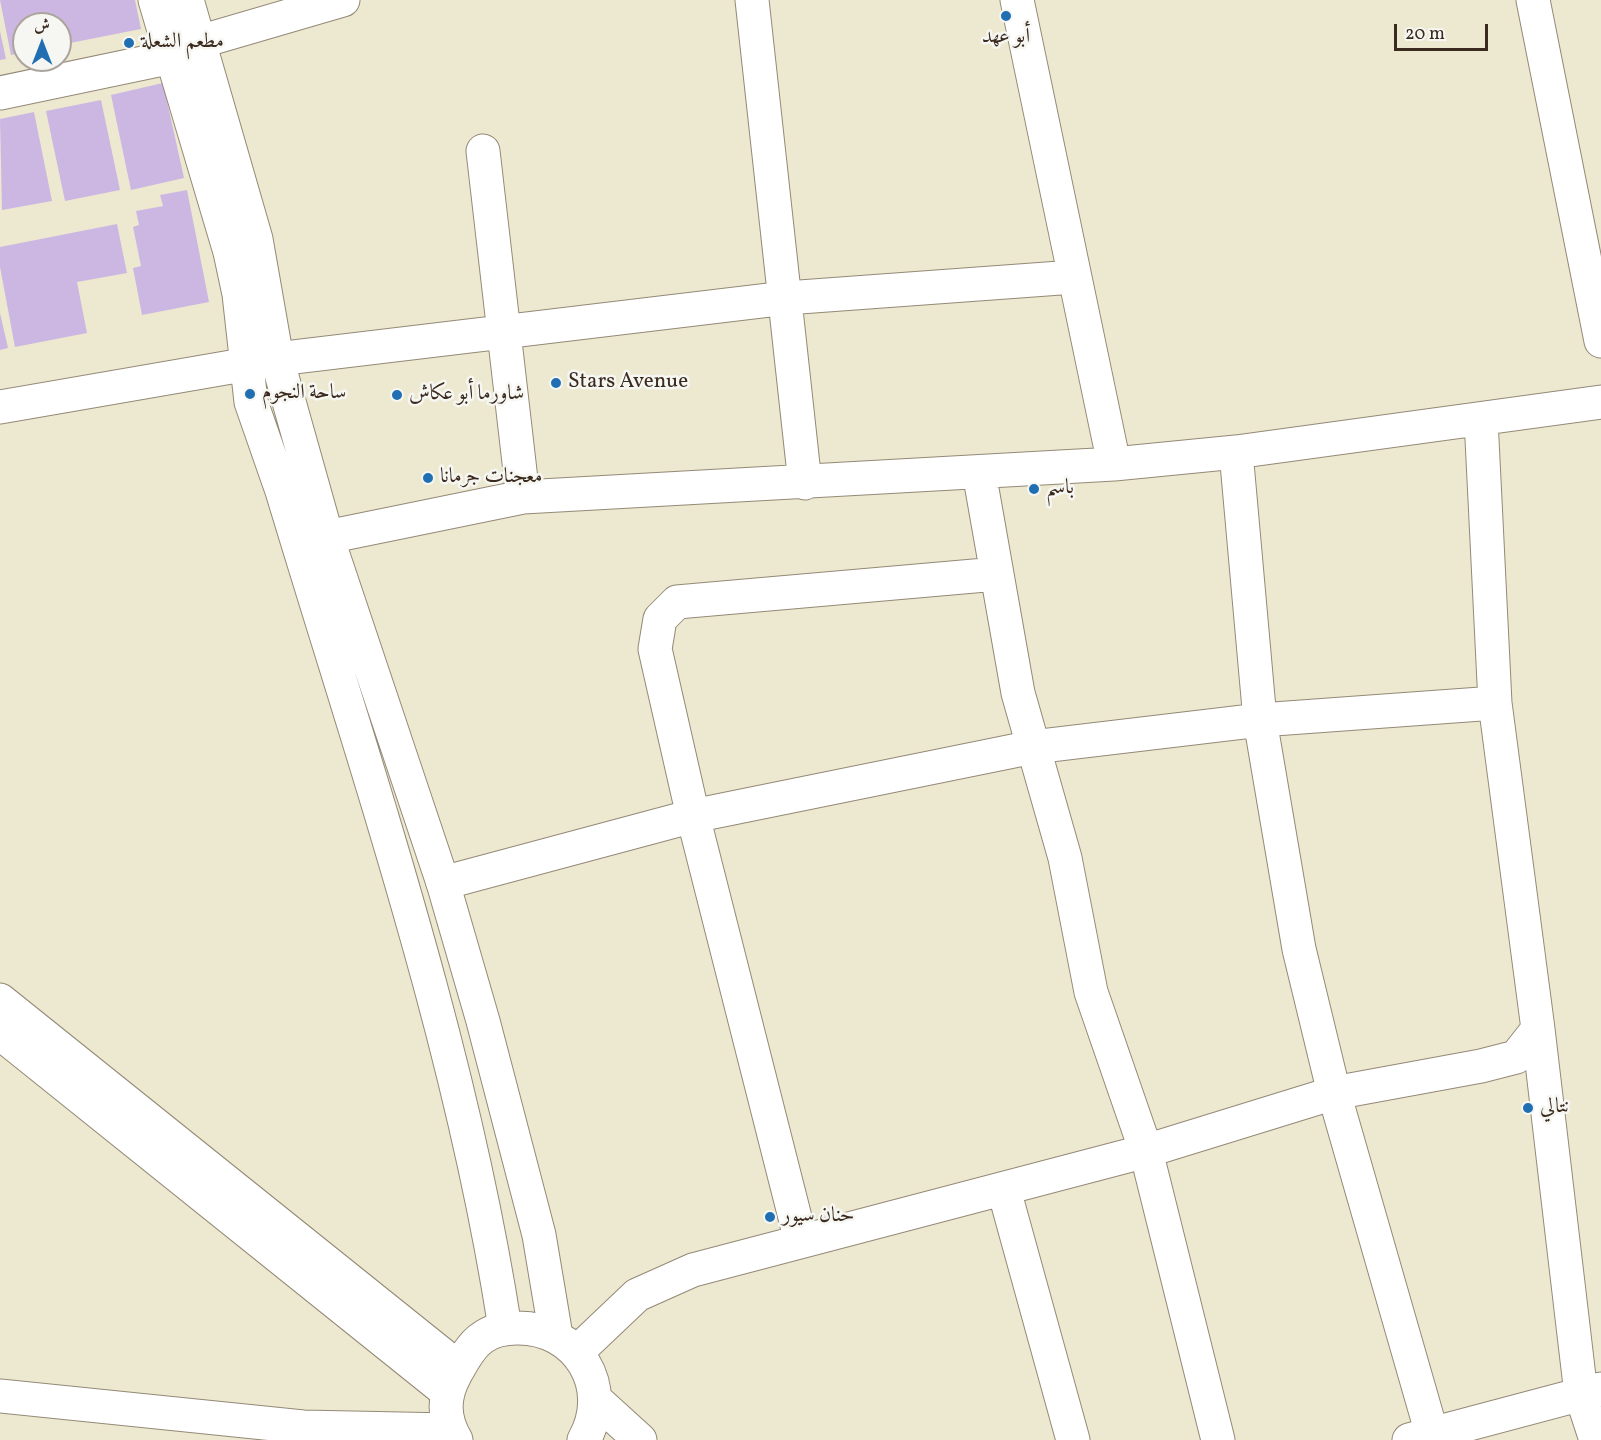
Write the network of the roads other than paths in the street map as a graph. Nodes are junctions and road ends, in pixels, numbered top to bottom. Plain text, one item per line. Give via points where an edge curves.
1 (155, 0) edge
2 (188, 0) edge
3 (342, 0) edge
4 (752, 0) edge
5 (1017, 0) edge
6 (1533, 0) edge
7 (185, 49) junction
8 (0, 93) edge
9 (483, 152) dead end
10 (1074, 277) junction
11 (786, 298) junction
12 (502, 330) junction
13 (1601, 341) edge
14 (262, 362) junction
15 (1601, 402) edge
16 (0, 407) edge
17 (1481, 419) junction
18 (1236, 452) junction
19 (1114, 464) junction
20 (979, 472) junction
21 (805, 483) junction
22 (523, 497) junction
23 (327, 537) junction
24 (997, 574) junction
25 (1495, 703) junction
26 (1260, 720) junction
27 (1033, 747) junction
28 (693, 816) junction
29 (443, 883) junction
30 (0, 1000) edge
31 (1538, 1029) junction
32 (0, 1033) edge
33 (1334, 1093) junction
34 (1146, 1150) junction
35 (1004, 1190) junction
36 (801, 1241) junction
37 (505, 1328) junction
38 (566, 1344) junction
39 (453, 1379) junction
40 (1591, 1391) edge
41 (0, 1396) edge
42 (596, 1400) junction
43 (291, 1433) edge
44 (453, 1435) edge
45 (1420, 1437) edge
46 (584, 1440) edge
47 (640, 1440) edge
48 (1073, 1440) edge
49 (1218, 1440) edge
50 (1596, 1440) edge

1 - 7 street
2 - 7 street
3 - 7 street
4 - 11 street
5 - 10 street
6 - 13 street
7 - 8 street
7 - 14 street via 256,238
9 - 12 street
10 - 11 street
10 - 19 street
11 - 12 street
11 - 21 street
12 - 14 street
12 - 22 street
14 - 16 street
14 - 23 street
14 - 37 street via 247,383 256,420 282,491 435,1001 490,1230
15 - 17 street
17 - 18 street
17 - 25 street
18 - 19 street
18 - 26 street
19 - 20 street
20 - 21 street
20 - 24 street
21 - 22 street
22 - 23 street
23 - 29 street
24 - 27 street via 1018,693
24 - 28 street via 677,602 660,619 655,649
25 - 26 street
25 - 31 street
26 - 27 street
26 - 33 street via 1299,949
27 - 28 street
27 - 34 street via 1065,858 1091,992
28 - 29 street
28 - 36 street
29 - 38 street
30 - 39 street
31 - 33 street via 1515,1057
31 - 40 street
32 - 39 street
33 - 34 street
33 - 45 street
34 - 35 street
34 - 49 street
35 - 36 street
35 - 48 street
36 - 38 street via 693,1270 637,1295
37 - 38 street via 531,1328
37 - 39 street via 480,1338
38 - 42 street via 591,1374
39 - 44 street via 445,1404
40 - 45 street
40 - 50 street
41 - 43 street
42 - 46 street via 592,1426
42 - 47 street
43 - 44 street

